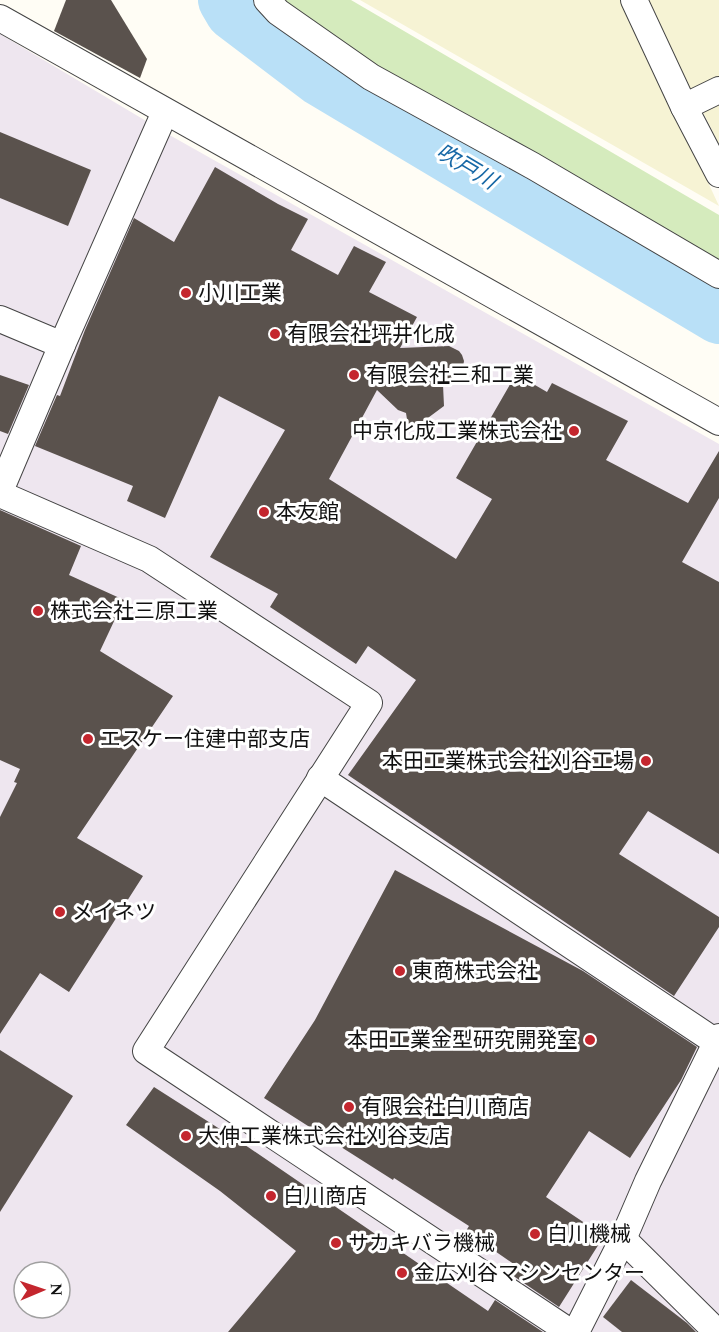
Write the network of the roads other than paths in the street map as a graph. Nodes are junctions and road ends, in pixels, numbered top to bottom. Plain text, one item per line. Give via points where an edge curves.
1 (267, 0) edge
2 (634, 0) edge
3 (0, 18) edge
4 (719, 90) edge
5 (684, 107) junction
6 (165, 112) junction
7 (719, 174) edge
8 (719, 274) edge
9 (0, 319) edge
10 (62, 345) junction
11 (719, 422) edge
12 (0, 492) edge
13 (320, 778) junction
14 (718, 1040) edge
15 (623, 1239) junction
16 (570, 1332) edge
17 (576, 1332) edge
18 (717, 1332) edge

1 - 8 street via 278,12 371,77
2 - 5 street
3 - 6 street
4 - 5 street
5 - 7 street
6 - 10 street
6 - 11 street
9 - 10 street
10 - 12 street
12 - 13 street via 149,559 369,703
13 - 14 street
13 - 16 street via 146,1051
14 - 15 street
15 - 17 street
15 - 18 street

